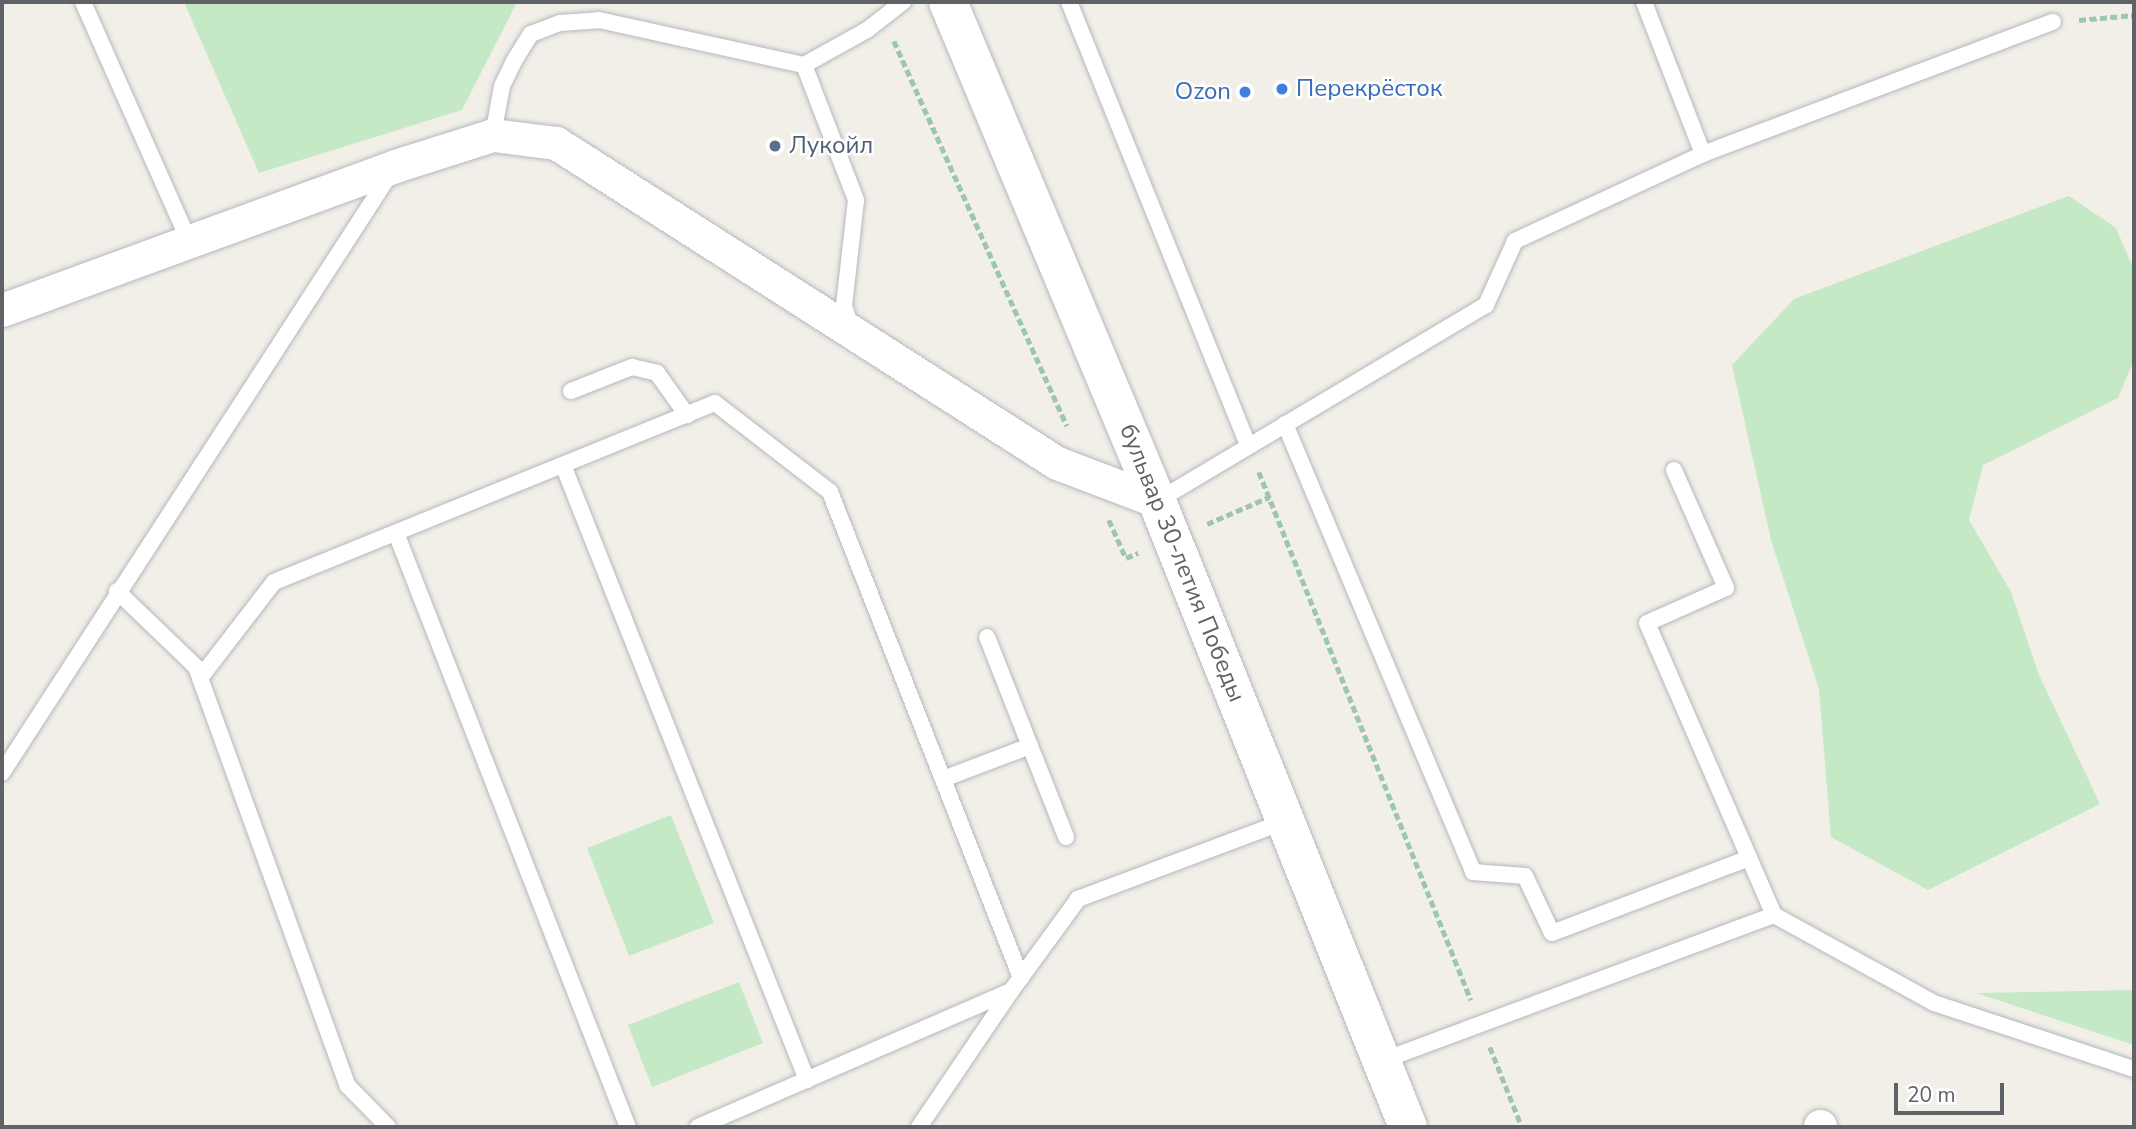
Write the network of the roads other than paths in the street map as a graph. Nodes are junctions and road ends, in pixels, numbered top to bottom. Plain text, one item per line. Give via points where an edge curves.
1 (83, 2) edge
2 (903, 2) edge
3 (948, 2) edge
4 (1069, 2) edge
5 (1644, 2) edge
6 (2053, 22) road end
7 (804, 65) junction
8 (493, 135) junction
9 (1703, 154) junction
10 (395, 166) junction
11 (190, 244) junction
12 (2, 310) edge
13 (855, 338) junction
14 (571, 391) dead end
15 (687, 415) junction
16 (1285, 424) junction
17 (1248, 446) junction
18 (563, 465) junction
19 (1674, 470) dead end
20 (1157, 501) junction
21 (396, 533) junction
22 (117, 591) junction
23 (987, 636) dead end
24 (200, 678) junction
25 (1030, 746) junction
26 (2, 772) edge
27 (943, 779) junction
28 (1287, 820) junction
29 (1066, 837) dead end
30 (1749, 858) junction
31 (1774, 915) junction
32 (1016, 984) junction
33 (1384, 1059) junction
34 (2134, 1069) edge
35 (807, 1080) junction
36 (388, 1127) edge
37 (628, 1127) edge
38 (698, 1127) edge
39 (919, 1127) edge
40 (1408, 1127) edge

1 - 11 lane
2 - 7 lane via 867,30
3 - 20 main road, бульвар 30-летия Победы
4 - 17 lane
5 - 9 lane
6 - 9 lane
7 - 8 lane via 599,20 560,23 531,34 514,61 502,86
7 - 13 lane via 856,200 844,306
8 - 10 street
8 - 13 street via 556,143
9 - 16 lane via 1515,241 1486,305
10 - 11 street
10 - 22 lane
11 - 12 street
13 - 20 street via 1057,463
14 - 15 lane via 632,367 657,373
15 - 18 lane
15 - 27 lane via 715,403 830,492
16 - 17 lane
16 - 30 lane via 1473,872 1525,876 1552,933
17 - 20 lane
18 - 21 lane
18 - 35 lane
19 - 30 lane via 1726,589 1647,623
20 - 28 main road, бульвар 30-летия Победы
21 - 24 lane via 274,582
21 - 37 lane
22 - 24 lane via 196,667
22 - 26 lane
23 - 25 lane
24 - 36 lane via 348,1086
25 - 27 lane
25 - 29 lane
27 - 32 lane
28 - 32 lane via 1078,899
28 - 33 main road, бульвар 30-летия Победы
30 - 31 lane
31 - 33 lane
31 - 34 lane via 1934,1003
32 - 35 lane
32 - 39 lane
33 - 40 main road, бульвар 30-летия Победы
35 - 38 lane

